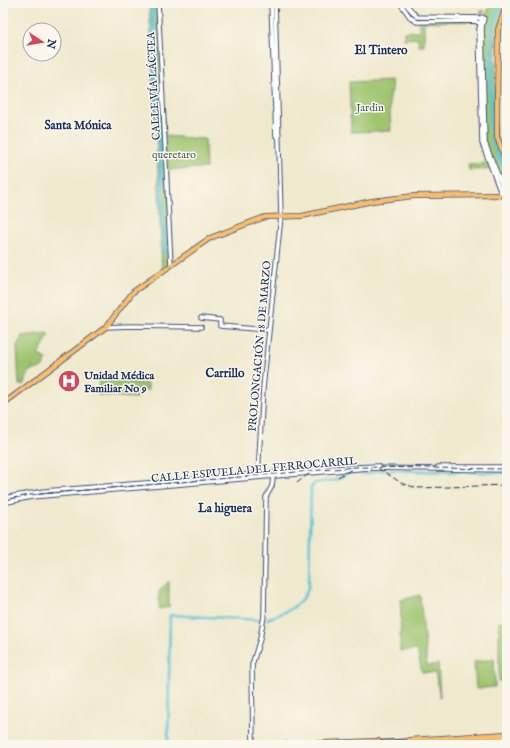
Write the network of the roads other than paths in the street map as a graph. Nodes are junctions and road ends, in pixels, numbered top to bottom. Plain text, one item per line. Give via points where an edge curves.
1 (158, 3) edge
2 (271, 3) edge
3 (275, 3) edge
4 (400, 3) edge
5 (405, 3) edge
6 (506, 4) edge
7 (481, 24) junction
8 (277, 136) junction
9 (507, 163) edge
10 (505, 195) edge
11 (281, 216) junction
12 (170, 265) junction
13 (202, 318) dead end
14 (106, 327) junction
15 (201, 327) dead end
16 (268, 330) junction
17 (3, 404) edge
18 (507, 467) edge
19 (507, 470) edge
20 (258, 476) junction
21 (273, 477) junction
22 (219, 479) junction
23 (3, 498) edge
24 (3, 503) edge
25 (507, 734) edge
26 (463, 736) junction
27 (507, 738) edge
28 (445, 740) junction
29 (379, 741) junction
30 (398, 743) junction
31 (253, 745) edge
32 (270, 745) edge
33 (349, 745) edge
34 (499, 745) edge
35 (507, 745) edge

1 - 12 street, CALLE VÍA LÁCTEA
2 - 8 street
3 - 8 street
4 - 7 street via 417,22 475,21
5 - 7 street via 417,17 483,17
6 - 9 main road via 498,30 497,137
7 - 10 street via 485,143
8 - 11 street, PROLONGACIÓN 18 DE MARZO
10 - 11 main road via 414,196 372,201 302,216
11 - 12 main road via 265,217 210,238
11 - 16 street, PROLONGACIÓN 18 DE MARZO
12 - 14 main road via 133,292
13 - 16 street via 220,320 220,326
14 - 15 street
14 - 17 main road
16 - 20 street, PROLONGACIÓN 18 DE MARZO
18 - 20 street, CALLE ESPUELA DEL FERROCARRIL via 368,466
19 - 21 street, CALLE ESPUELA DEL FERROCARRIL via 368,468
20 - 21 street, CALLE ESPUELA DEL FERROCARRIL
20 - 22 street, CALLE ESPUELA DEL FERROCARRIL
21 - 31 street via 272,486 266,497 263,622 252,665
22 - 23 street, CALLE ESPUELA DEL FERROCARRIL via 45,491
22 - 24 street, CALLE ESPUELA DEL FERROCARRIL via 31,497
25 - 26 main road
26 - 28 highway
26 - 29 main road
27 - 28 highway
28 - 30 highway
29 - 30 highway
29 - 32 main road
30 - 33 highway
34 - 35 highway

